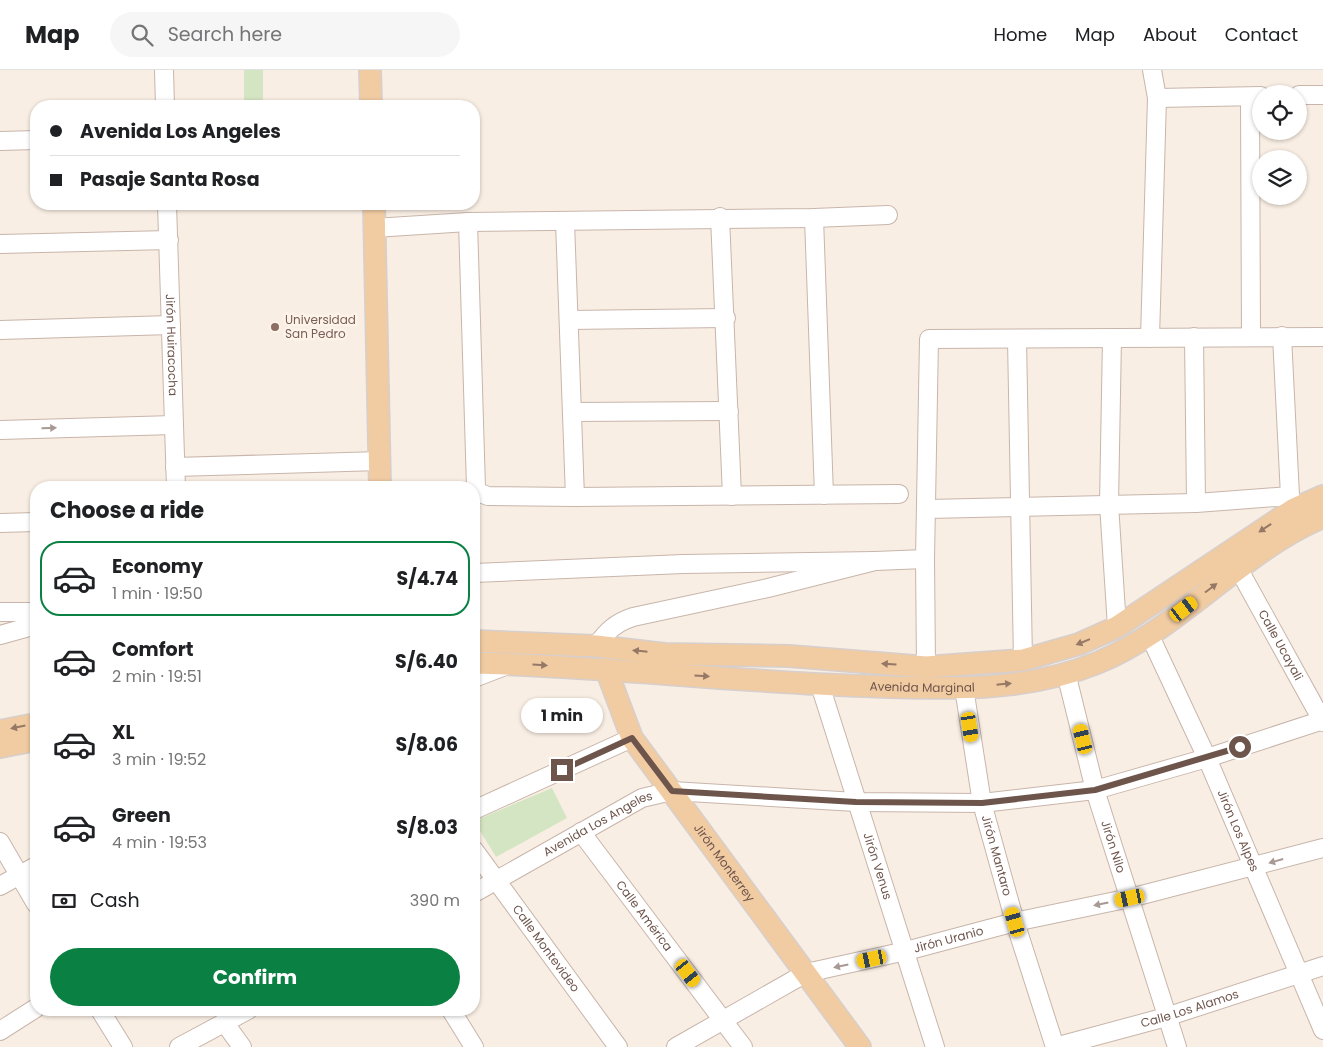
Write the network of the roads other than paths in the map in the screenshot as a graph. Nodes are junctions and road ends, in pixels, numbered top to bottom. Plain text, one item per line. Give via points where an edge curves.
1 (164, 70) edge
2 (370, 70) edge
3 (1152, 70) edge
4 (1307, 95) edge
5 (1323, 95) edge
6 (1252, 96) edge
7 (1157, 98) junction
8 (164, 100) edge
9 (371, 100) edge
10 (30, 140) edge
11 (1255, 140) edge
12 (0, 141) edge
13 (168, 210) edge
14 (374, 210) edge
15 (888, 215) dead end
16 (720, 218) junction
17 (814, 218) junction
18 (468, 222) junction
19 (565, 222) junction
20 (374, 228) junction
21 (169, 240) junction
22 (0, 244) edge
23 (726, 318) junction
24 (569, 320) junction
25 (171, 325) junction
26 (0, 330) edge
27 (1282, 336) junction
28 (1194, 337) junction
29 (1250, 337) junction
30 (1323, 337) edge
31 (1112, 338) junction
32 (1150, 338) junction
33 (1017, 340) junction
34 (729, 411) junction
35 (572, 412) junction
36 (174, 425) junction
37 (0, 430) edge
38 (380, 461) junction
39 (176, 467) junction
40 (176, 481) edge
41 (380, 481) edge
42 (476, 481) edge
43 (480, 494) edge
44 (898, 494) dead end
45 (824, 495) junction
46 (732, 496) junction
47 (1323, 496) edge
48 (575, 497) junction
49 (1109, 504) junction
50 (1196, 504) junction
51 (1020, 506) junction
52 (927, 509) junction
53 (1295, 510) junction
54 (1323, 517) edge
55 (30, 522) edge
56 (0, 523) edge
57 (925, 559) junction
58 (875, 561) junction
59 (1238, 568) junction
60 (480, 573) edge
61 (0, 612) edge
62 (30, 612) edge
63 (30, 627) edge
64 (1117, 627) junction
65 (1149, 634) junction
66 (0, 635) edge
67 (480, 641) edge
68 (596, 646) junction
69 (1023, 660) junction
70 (480, 663) edge
71 (510, 664) junction
72 (926, 667) junction
73 (606, 670) junction
74 (1066, 673) junction
75 (480, 676) edge
76 (820, 685) junction
77 (964, 688) junction
78 (1323, 720) edge
79 (30, 725) edge
80 (0, 731) edge
81 (632, 738) junction
82 (30, 741) edge
83 (0, 747) edge
84 (1207, 758) junction
85 (1095, 790) junction
86 (672, 791) junction
87 (856, 802) junction
88 (982, 803) junction
89 (480, 807) edge
90 (581, 832) junction
91 (0, 842) edge
92 (1323, 848) edge
93 (480, 858) edge
94 (1253, 868) junction
95 (30, 869) edge
96 (19, 875) junction
97 (497, 881) junction
98 (0, 886) edge
99 (480, 890) edge
100 (30, 894) edge
101 (1130, 898) junction
102 (1015, 922) junction
103 (906, 951) junction
104 (1323, 966) edge
105 (806, 973) junction
106 (1300, 974) junction
107 (30, 1012) edge
108 (104, 1016) edge
109 (236, 1016) edge
110 (456, 1016) edge
111 (1166, 1016) junction
112 (724, 1020) junction
113 (224, 1022) junction
114 (1323, 1030) edge
115 (0, 1031) edge
116 (122, 1047) edge
117 (179, 1047) edge
118 (242, 1047) edge
119 (474, 1047) edge
120 (618, 1047) edge
121 (676, 1047) edge
122 (743, 1047) edge
123 (860, 1047) edge
124 (936, 1047) edge
125 (1055, 1047) edge
126 (1177, 1047) edge

1 - 8 street
2 - 9 main road
3 - 7 street
4 - 5 street
6 - 7 street
7 - 32 street
10 - 12 street
11 - 29 street
13 - 21 street, Jirón Huiracocha
14 - 20 main road
15 - 17 street
16 - 17 street
16 - 19 street
16 - 23 street
17 - 45 street
18 - 19 street
18 - 20 street
18 - 42 street
19 - 24 street
20 - 38 main road
21 - 22 street
21 - 25 street, Jirón Huiracocha
23 - 24 street
23 - 34 street
24 - 35 street
25 - 26 street
25 - 36 street, Jirón Huiracocha
27 - 29 street
27 - 30 street
27 - 53 street
28 - 29 street
28 - 32 street
28 - 50 street
31 - 32 street
31 - 33 street
31 - 49 street
33 - 51 street
33 - 52 street via 929,339
34 - 35 street
34 - 46 street
35 - 48 street
37 -> 36 street
36 - 39 street, Jirón Huiracocha
38 - 39 street
38 - 41 main road
39 - 40 street, Jirón Huiracocha
43 - 48 street
44 - 45 street
45 - 46 street
46 - 48 street
47 - 53 main road, Avenida Marginal
49 - 50 street
49 - 51 street
49 - 64 street
50 - 53 street
51 - 52 street
51 - 69 street
52 - 57 street
53 - 54 main road, Avenida Marginal
53 - 59 main road, Avenida Marginal
53 -> 64 main road, Avenida Marginal
55 - 56 street
57 - 58 street
57 - 72 street
58 - 60 street via 684,564
58 - 68 street via 768,588 632,616 609,629
65 -> 59 main road, Avenida Marginal
59 - 78 street, Calle Ucayali
61 - 62 street
63 - 66 street
64 -> 69 main road, Avenida Marginal via 1079,644
65 - 74 main road, Avenida Marginal via 1096,664
65 - 84 street, Jirón Los Alpes
67 - 68 main road, Avenida Marginal
72 -> 68 main road, Avenida Marginal via 789,656 664,654
69 - 72 main road, Avenida Marginal
70 - 71 main road, Avenida Marginal
71 -> 73 main road, Avenida Marginal
71 - 75 street
73 -> 76 main road, Avenida Marginal
73 - 81 main road, Jirón Monterrey
77 -> 74 main road, Avenida Marginal via 1027,682
74 - 85 street, Jirón Nilo
76 - 77 main road, Avenida Marginal
76 - 87 street, Jirón Venus
77 - 88 street, Jirón Mantaro
78 - 84 street, Avenida Los Angeles
79 -> 80 main road
81 - 86 main road, Jirón Monterrey
81 - 89 street
82 - 83 main road
84 - 85 street, Avenida Los Angeles
84 - 94 street, Jirón Los Alpes
85 - 88 street, Avenida Los Angeles
85 - 101 street, Jirón Nilo
86 - 87 street, Avenida Los Angeles
86 - 90 street, Avenida Los Angeles via 642,798
86 - 105 main road, Jirón Monterrey
87 - 88 street, Avenida Los Angeles
87 - 103 street, Jirón Venus
88 - 102 street, Jirón Mantaro
90 - 97 street, Avenida Los Angeles
90 - 112 street, Calle América
91 - 96 street
92 -> 94 street, Jirón Uranio
93 - 97 street, Calle Montevideo
94 - 101 street, Jirón Uranio
94 - 106 street, Jirón Los Alpes
95 - 96 street
96 - 98 street
96 - 100 street
97 - 99 street, Avenida Los Angeles
97 - 120 street, Calle Montevideo
101 -> 102 street, Jirón Uranio
101 - 111 street, Jirón Nilo
102 - 103 street, Jirón Uranio
102 - 125 street, Jirón Mantaro
103 -> 105 street, Jirón Uranio
103 - 124 street, Jirón Venus
104 - 106 street, Calle Los Alamos
105 - 112 street, Jirón Uranio
105 - 123 main road, Jirón Monterrey
106 - 111 street, Calle Los Alamos
106 - 114 street, Jirón Los Alpes
107 - 115 street
108 - 116 street
109 - 113 street
110 - 119 street
111 - 125 street, Calle Los Alamos
111 - 126 street, Jirón Nilo
112 - 121 street, Jirón Uranio
112 - 122 street, Calle América
113 - 117 street
113 - 118 street

